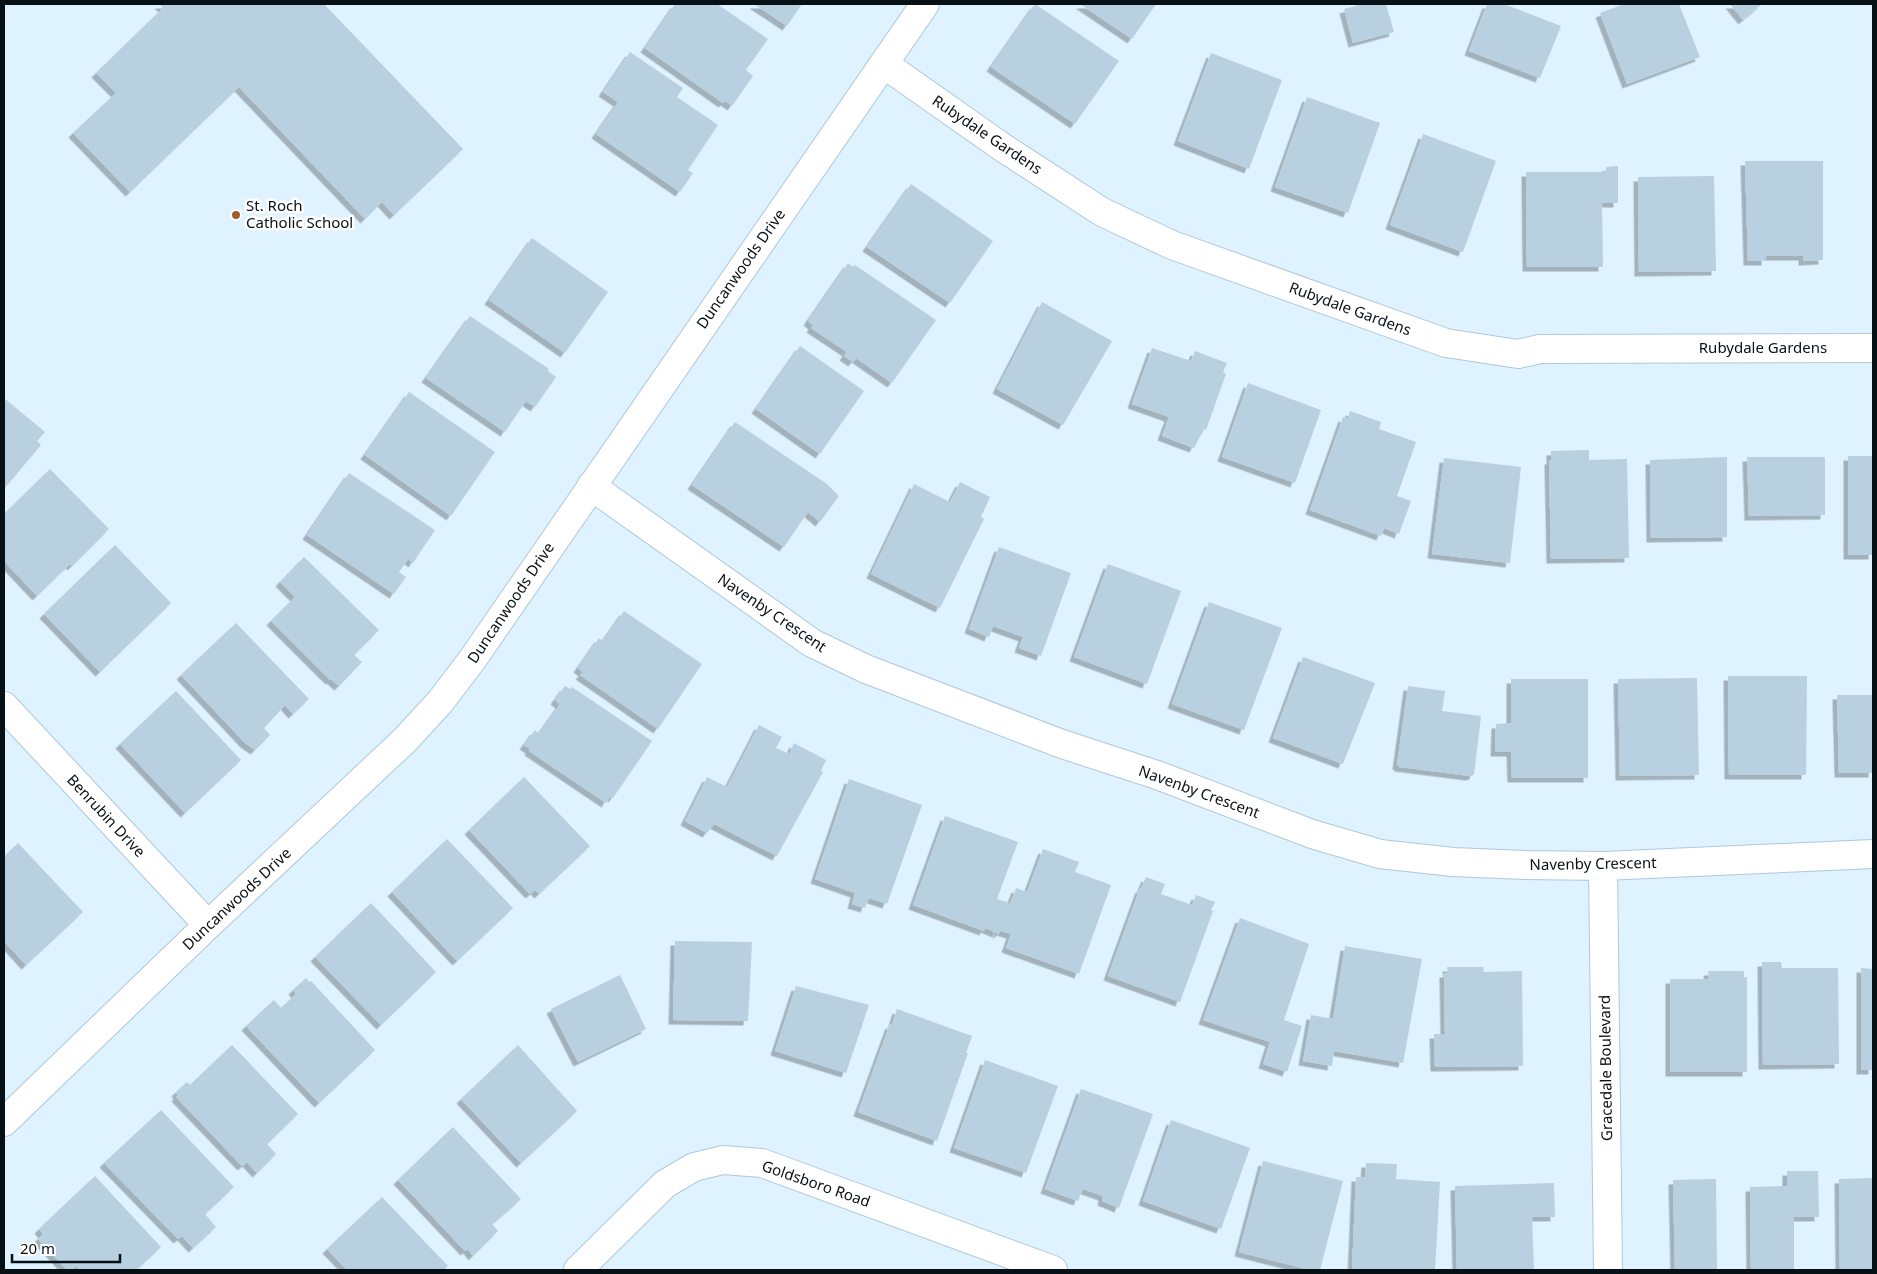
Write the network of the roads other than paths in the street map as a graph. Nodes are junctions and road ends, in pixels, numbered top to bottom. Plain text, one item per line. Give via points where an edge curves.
1 (925, 4) edge
2 (884, 64) junction
3 (1873, 348) edge
4 (591, 486) junction
5 (4, 706) edge
6 (1873, 854) edge
7 (1603, 866) junction
8 (208, 925) junction
9 (4, 1122) edge
10 (578, 1270) edge
11 (1053, 1270) edge
12 (1608, 1270) edge

1 - 2 street, Duncanwoods Drive
2 - 3 street, Rubydale Gardens via 1102,212 1172,245 1446,343 1518,354 1540,349
2 - 4 street, Duncanwoods Drive
4 - 7 street, Navenby Crescent via 812,643 866,669 1062,744 1157,775 1312,834 1380,854 1453,862
4 - 8 street, Duncanwoods Drive via 440,702 405,740
5 - 8 street, Benrubin Drive
6 - 7 street, Navenby Crescent
7 - 12 street, Gracedale Boulevard
8 - 9 street, Duncanwoods Drive
10 - 11 street, Goldsboro Road via 665,1184 694,1167 723,1160 762,1163

